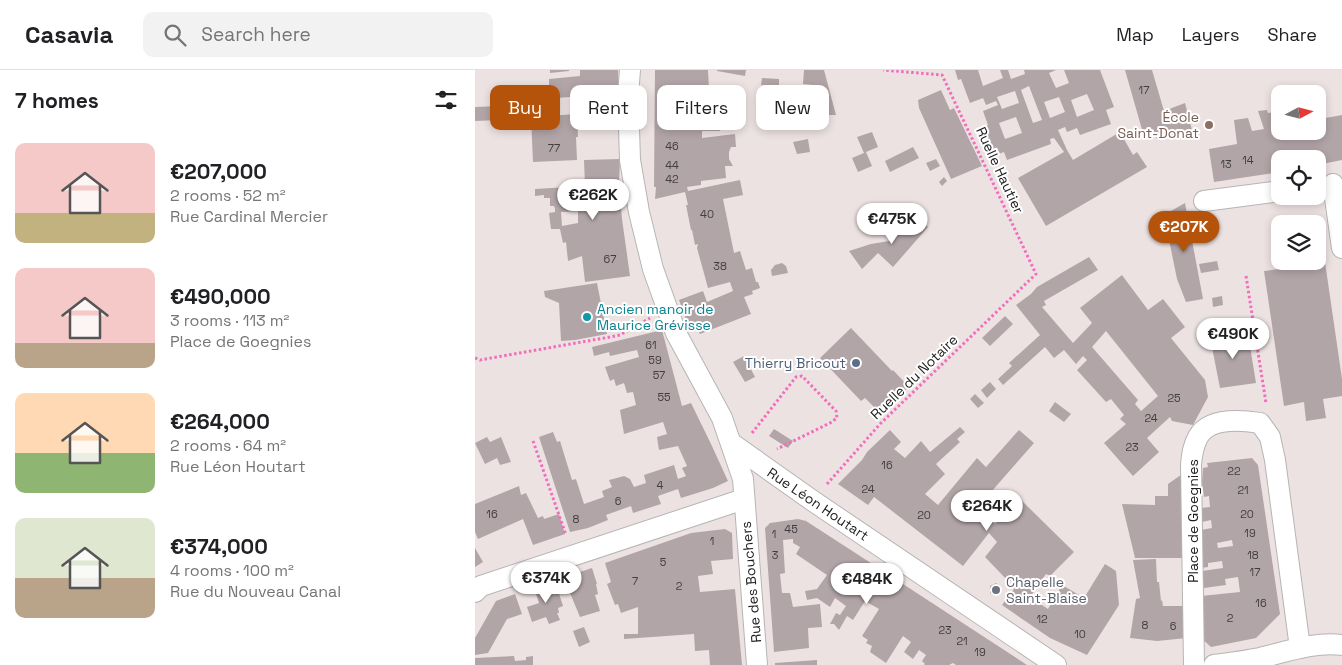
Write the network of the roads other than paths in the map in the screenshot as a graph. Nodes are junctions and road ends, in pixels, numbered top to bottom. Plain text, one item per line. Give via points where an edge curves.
1 (630, 70) edge
2 (1331, 184) edge
3 (1271, 192) edge
4 (1203, 201) dead end
5 (1342, 248) edge
6 (735, 447) junction
7 (744, 499) junction
8 (475, 592) edge
9 (1342, 645) edge
10 (1300, 648) junction
11 (1259, 661) edge
12 (757, 665) edge
13 (1056, 665) edge
14 (1195, 665) edge
15 (1214, 665) edge

1 - 6 street via 630,160 653,269 676,332
2 - 5 street
3 - 4 street
6 - 7 street
6 - 13 street, Rue Léon Houtart
7 - 8 street via 481,586
7 - 12 street, Rue des Bouchers
9 - 10 street
10 - 11 street
10 - 14 street, Place de Goegnies via 1270,437 1261,424 1243,420 1218,423 1198,436 1191,464
11 - 15 street

